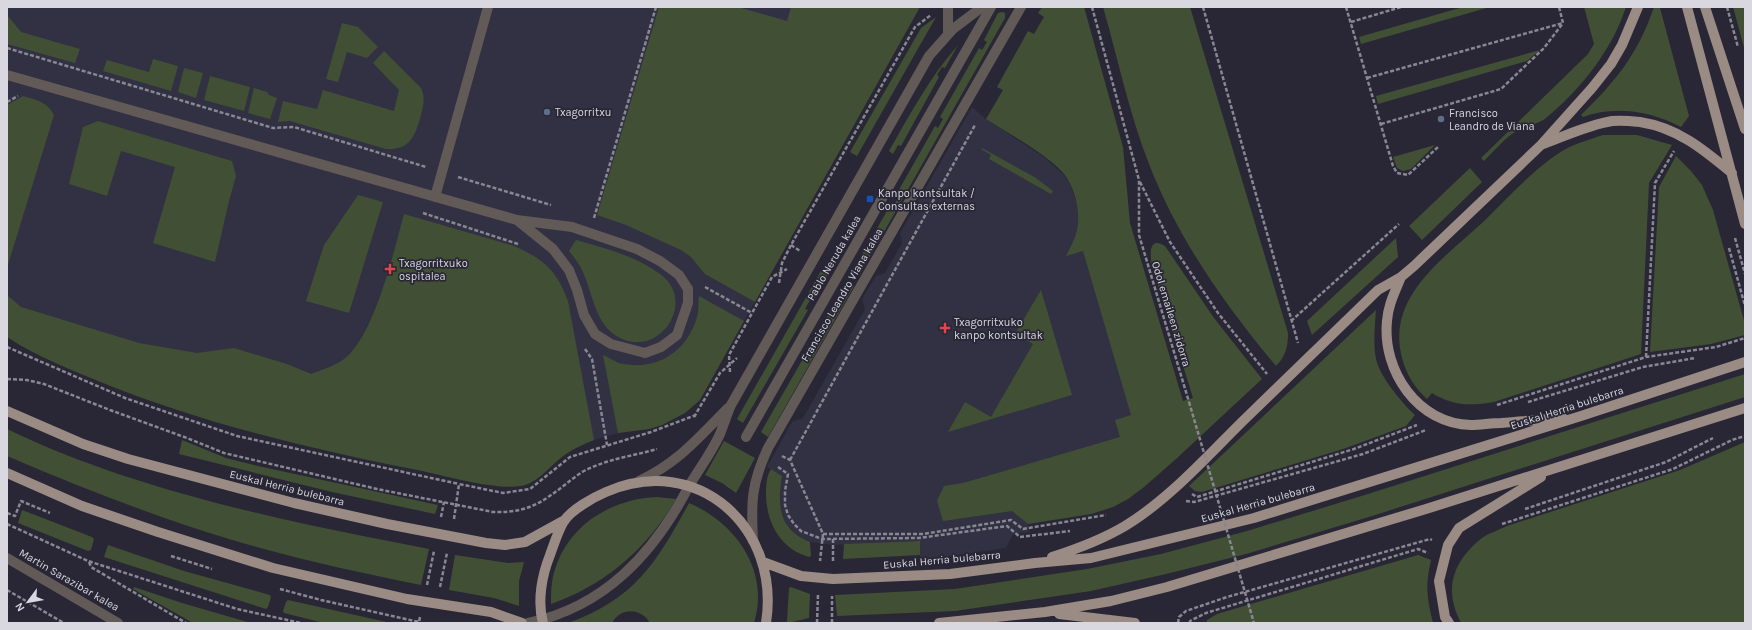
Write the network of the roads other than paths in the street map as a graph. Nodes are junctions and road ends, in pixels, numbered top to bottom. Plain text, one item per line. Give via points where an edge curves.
1 (488, 7) edge
2 (948, 7) edge
3 (982, 7) edge
4 (991, 7) edge
5 (1021, 7) edge
6 (1638, 7) edge
7 (1687, 7) edge
8 (1705, 7) edge
9 (948, 33) junction
10 (7, 75) edge
11 (1745, 129) edge
12 (1541, 145) junction
13 (1732, 173) junction
14 (434, 197) junction
15 (517, 220) junction
16 (1745, 224) edge
17 (1401, 278) junction
18 (1745, 362) edge
19 (730, 405) junction
20 (1745, 408) edge
21 (7, 410) edge
22 (1581, 416) junction
23 (746, 437) dead end
24 (1552, 470) junction
25 (7, 473) edge
26 (639, 481) junction
27 (689, 487) junction
28 (565, 520) junction
29 (753, 541) junction
30 (7, 558) edge
31 (763, 562) junction
32 (1035, 563) junction
33 (1045, 612) junction
34 (543, 622) edge
35 (118, 623) edge
36 (522, 623) edge
37 (528, 623) edge
38 (766, 623) edge
39 (939, 623) edge
40 (1135, 623) edge
41 (1449, 623) edge

1 - 14 street
2 - 9 street
3 - 9 street, Pablo Neruda kalea
4 - 23 street, Pablo Neruda kalea
5 - 29 street, Francisco Leandro Viana kalea via 763,458 751,506
6 - 12 main road via 1611,64
7 - 13 main road
8 - 11 main road
9 - 19 street, Pablo Neruda kalea via 929,56
10 - 14 street
12 - 13 main road via 1578,130 1613,121 1630,121 1657,125 1682,136
12 - 17 main road
13 - 16 main road
14 - 15 street
15 - 15 street via 553,249 569,270 584,315 595,334 611,344 645,353 661,347 677,335 688,303 688,289 679,275 660,261 637,249 572,226
17 - 22 main road via 1390,303 1387,321 1388,352 1398,380 1419,405 1451,422 1470,425
17 - 32 main road via 1378,290 1177,484 1141,515 1073,551
18 - 22 main road, Euskal Herria bulebarra
19 - 26 street via 668,466
19 - 27 street via 720,434
20 - 24 main road
21 - 28 main road, Euskal Herria bulebarra via 83,444 128,459 286,501 387,524 505,545 525,542
22 - 32 main road, Euskal Herria bulebarra via 1247,520 1092,558
24 - 33 main road via 1167,587 1111,602
24 - 41 main road via 1459,528 1448,545 1439,581 1445,617
25 - 36 main road via 82,506 273,568 407,600 491,612
26 - 27 main road, Euskal Herria bulebarra via 674,483
26 - 28 main road, Euskal Herria bulebarra via 599,495
27 - 29 main road, Euskal Herria bulebarra via 709,494 729,508 742,522
27 - 34 street via 658,538 622,576 584,603
28 - 34 main road via 547,562 543,579
29 - 31 main road, Euskal Herria bulebarra
30 - 35 street, Martin Sarazibar kalea
31 - 32 main road, Euskal Herria bulebarra via 801,576 833,579 950,574
31 - 38 main road, Euskal Herria bulebarra via 769,591
33 - 39 main road
33 - 40 main road
34 - 37 street

